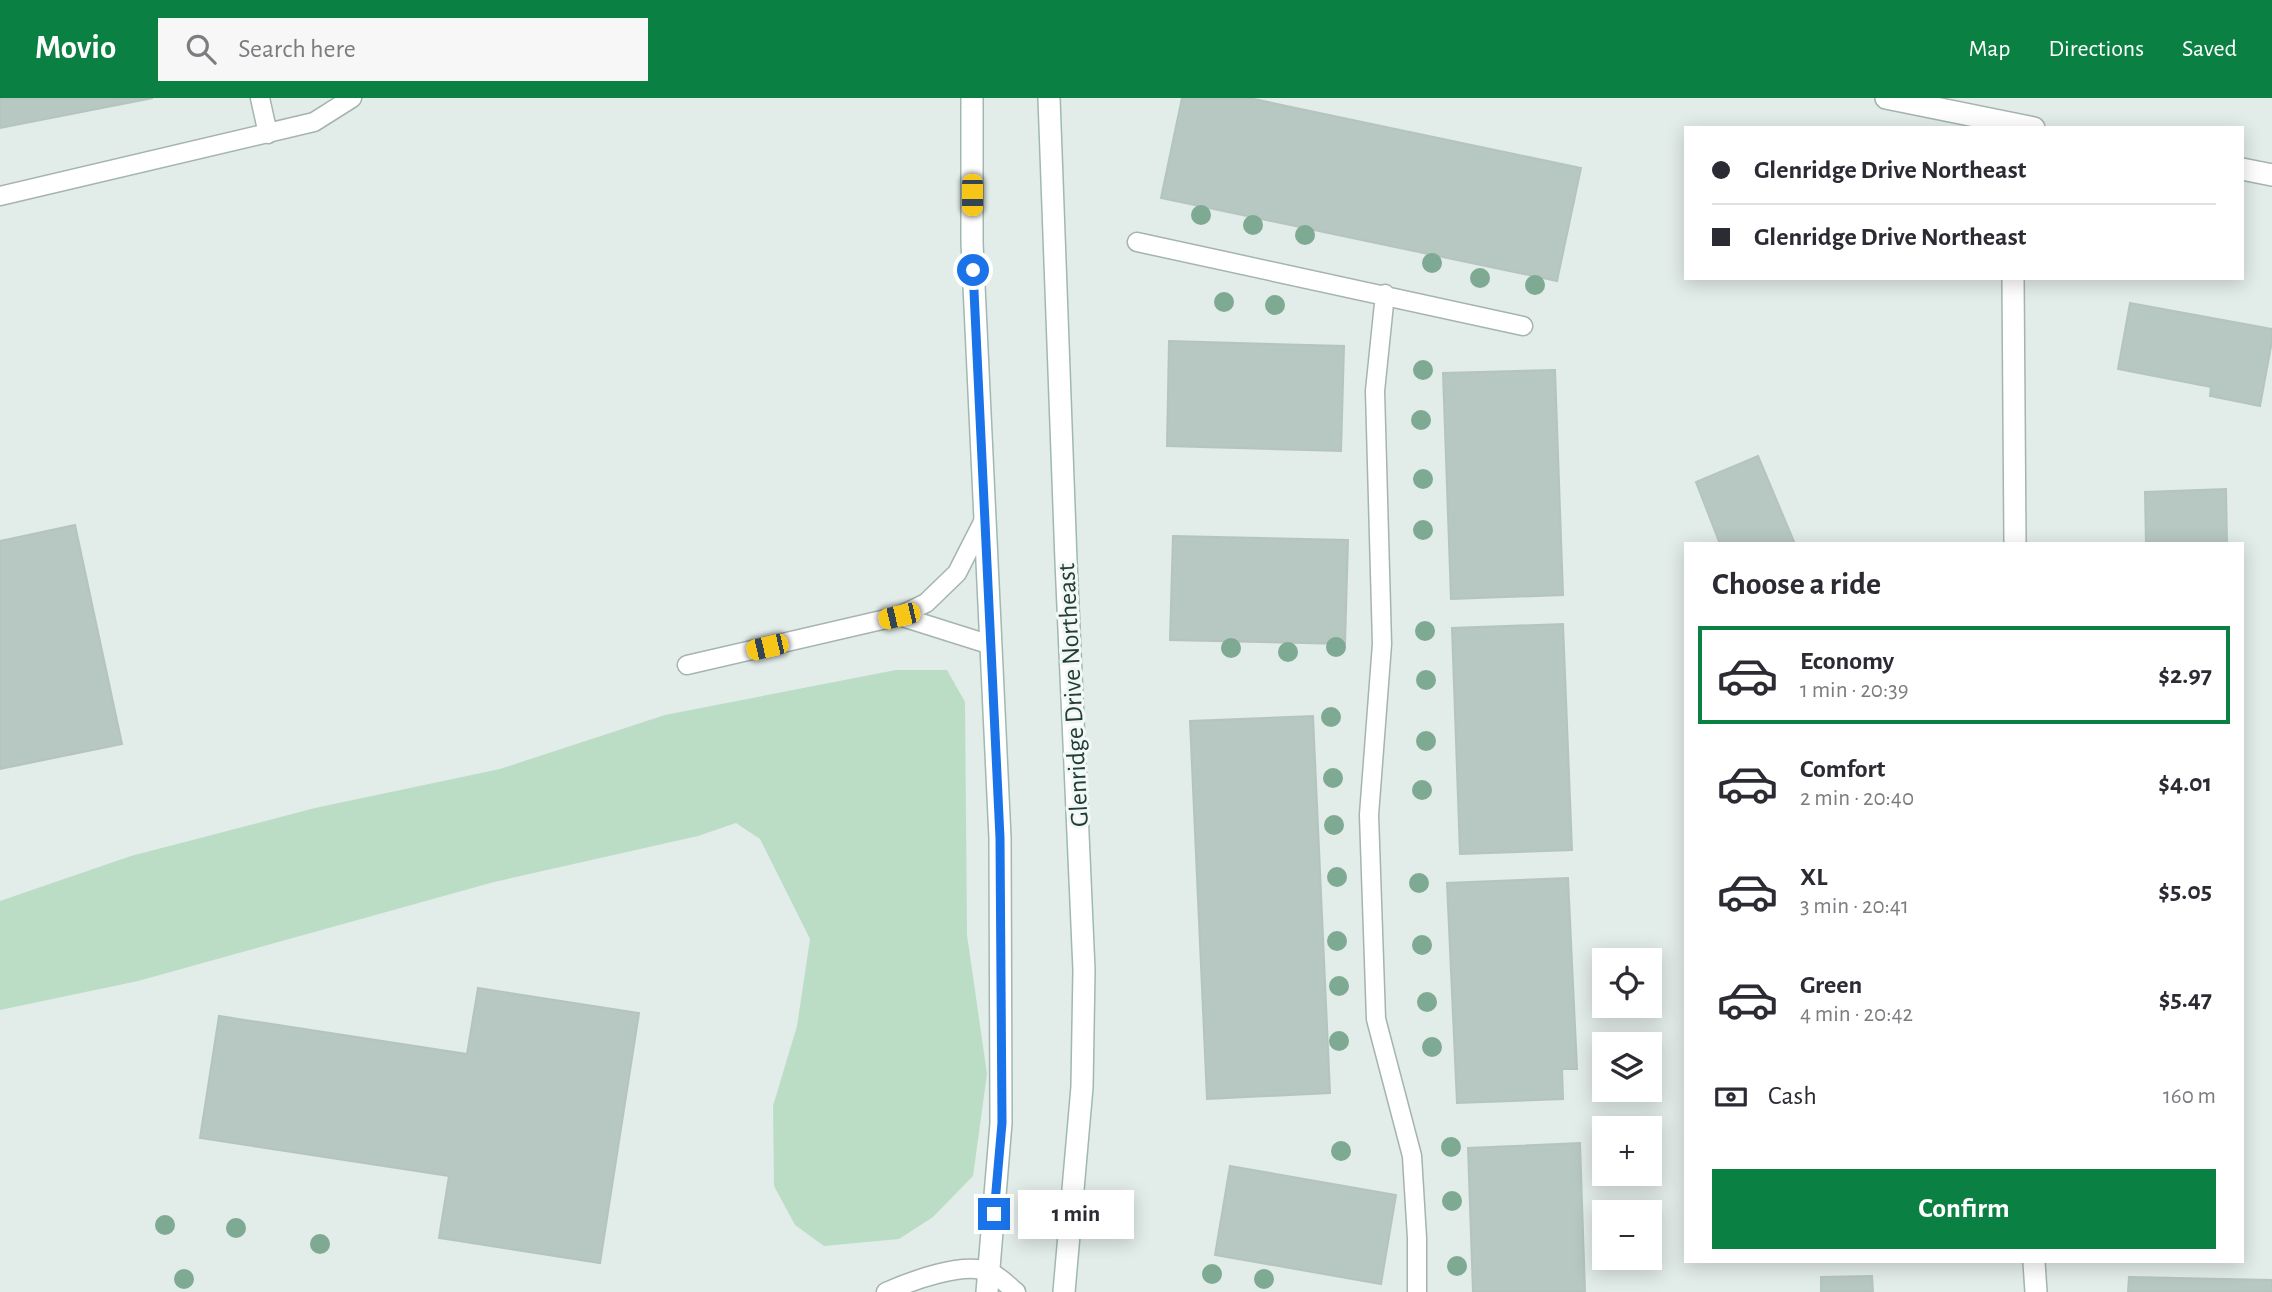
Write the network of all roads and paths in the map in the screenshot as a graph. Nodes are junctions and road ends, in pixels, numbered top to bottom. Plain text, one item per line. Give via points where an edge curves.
1 (260, 98) edge
2 (352, 98) edge
3 (972, 98) edge
4 (1049, 98) edge
5 (1886, 98) edge
6 (2012, 126) edge
7 (268, 134) junction
8 (2244, 169) edge
9 (2272, 175) edge
10 (0, 196) edge
11 (1138, 242) dead end
12 (2013, 280) edge
13 (1385, 294) junction
14 (1523, 326) dead end
15 (985, 518) junction
16 (2015, 542) edge
17 (899, 616) junction
18 (991, 645) junction
19 (687, 665) dead end
20 (2034, 1263) edge
21 (988, 1282) edge
22 (886, 1292) edge
23 (1016, 1292) edge
24 (1064, 1292) edge
25 (1417, 1292) edge
26 (2036, 1292) edge

1 - 7 lane
2 - 7 lane via 314,122
3 - 15 main road via 972,243
4 - 24 main road, Glenridge Drive Northeast via 1084,970 1082,1087
5 - 6 main road
7 - 10 lane
8 - 9 main road
11 - 13 lane
12 - 16 main road
13 - 14 lane
13 - 25 lane via 1375,391 1382,644 1369,815 1375,1005 1412,1156
15 - 17 lane via 957,573 926,603
15 - 18 main road
17 - 18 lane
17 - 19 lane
18 - 21 main road via 1000,838 1002,1123
20 - 26 main road
21 - 22 lane via 954,1269
21 - 23 lane

